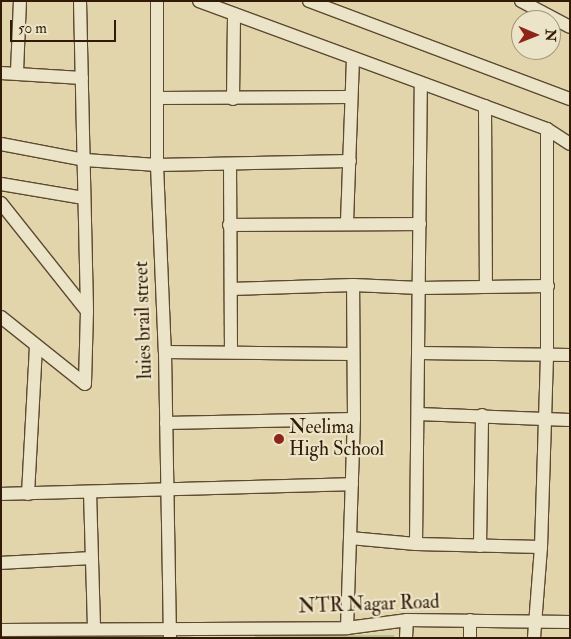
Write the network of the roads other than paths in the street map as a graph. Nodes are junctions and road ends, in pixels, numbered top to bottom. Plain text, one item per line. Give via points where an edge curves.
1 (20, 1) edge
2 (80, 1) edge
3 (157, 1) edge
4 (199, 1) edge
5 (309, 1) edge
6 (521, 1) edge
7 (234, 14) junction
8 (570, 26) edge
9 (353, 58) junction
10 (1, 72) edge
11 (17, 72) junction
12 (82, 78) junction
13 (421, 83) junction
14 (350, 97) junction
15 (157, 98) junction
16 (233, 99) junction
17 (570, 99) edge
18 (485, 106) junction
19 (547, 129) junction
20 (1, 144) edge
21 (570, 144) edge
22 (85, 160) junction
23 (350, 161) junction
24 (230, 164) junction
25 (157, 166) junction
26 (1, 184) edge
27 (84, 198) junction
28 (1, 203) edge
29 (347, 222) junction
30 (420, 224) junction
31 (229, 225) junction
32 (353, 285) junction
33 (486, 286) junction
34 (548, 286) junction
35 (420, 288) junction
36 (231, 289) junction
37 (87, 311) junction
38 (1, 317) edge
39 (36, 346) junction
40 (165, 352) junction
41 (231, 352) junction
42 (419, 353) junction
43 (353, 354) junction
44 (547, 355) junction
45 (570, 355) edge
46 (418, 414) junction
47 (482, 415) junction
48 (354, 419) junction
49 (543, 420) junction
50 (570, 420) edge
51 (166, 423) junction
52 (352, 484) junction
53 (167, 489) junction
54 (90, 492) junction
55 (1, 494) edge
56 (28, 494) junction
57 (350, 538) junction
58 (416, 544) junction
59 (480, 546) junction
60 (541, 547) junction
61 (91, 558) junction
62 (1, 563) edge
63 (407, 620) junction
64 (470, 620) junction
65 (533, 621) junction
66 (570, 622) edge
67 (94, 628) junction
68 (347, 628) junction
69 (1, 630) edge
70 (170, 632) edge
71 (245, 632) edge
72 (406, 638) edge
73 (470, 638) edge
74 (534, 638) edge

1 - 11 street
2 - 12 street
3 - 15 street, luies brail street
4 - 7 street
5 - 17 street
6 - 8 street
7 - 9 street
7 - 16 street
9 - 13 street
9 - 14 street
10 - 11 street
11 - 12 street
12 - 22 street
13 - 18 street
13 - 30 street
14 - 16 street
14 - 23 street
15 - 16 street
15 - 25 street, luies brail street
18 - 19 street
18 - 33 street
19 - 21 street
19 - 34 street
20 - 22 street
22 - 25 street
22 - 27 street
23 - 24 street
23 - 29 street
24 - 25 street
24 - 31 street
25 - 40 street, luies brail street
26 - 27 street
27 - 37 street
28 - 37 street
29 - 30 street
29 - 31 street
30 - 35 street
31 - 36 street
32 - 35 street
32 - 36 street
32 - 43 street
33 - 34 street
33 - 35 street
34 - 44 street
35 - 42 street
36 - 41 street
37 - 39 street via 85,384
38 - 39 street
39 - 56 street
40 - 41 street
40 - 51 street, luies brail street
41 - 43 street
42 - 44 street
42 - 46 street
43 - 48 street
44 - 45 street
44 - 49 street
46 - 47 street
46 - 58 street
47 - 49 street
47 - 59 street
48 - 51 street
48 - 52 street
49 - 50 street
49 - 60 street
51 - 53 street, luies brail street
52 - 53 street
52 - 57 street
53 - 54 street
53 - 70 street, luies brail street
54 - 56 street
54 - 61 street
55 - 56 street
57 - 58 street
57 - 68 street
58 - 59 street
59 - 60 street
60 - 65 street
61 - 62 street
61 - 67 street
63 - 64 street, NTR Nagar Road
63 - 68 street, NTR Nagar Road
63 - 72 street
64 - 65 street, NTR Nagar Road
64 - 73 street
65 - 66 street, NTR Nagar Road
65 - 74 street
67 - 69 street, NTR Nagar Road
67 - 70 street, NTR Nagar Road
68 - 71 street, NTR Nagar Road
70 - 71 street, NTR Nagar Road

